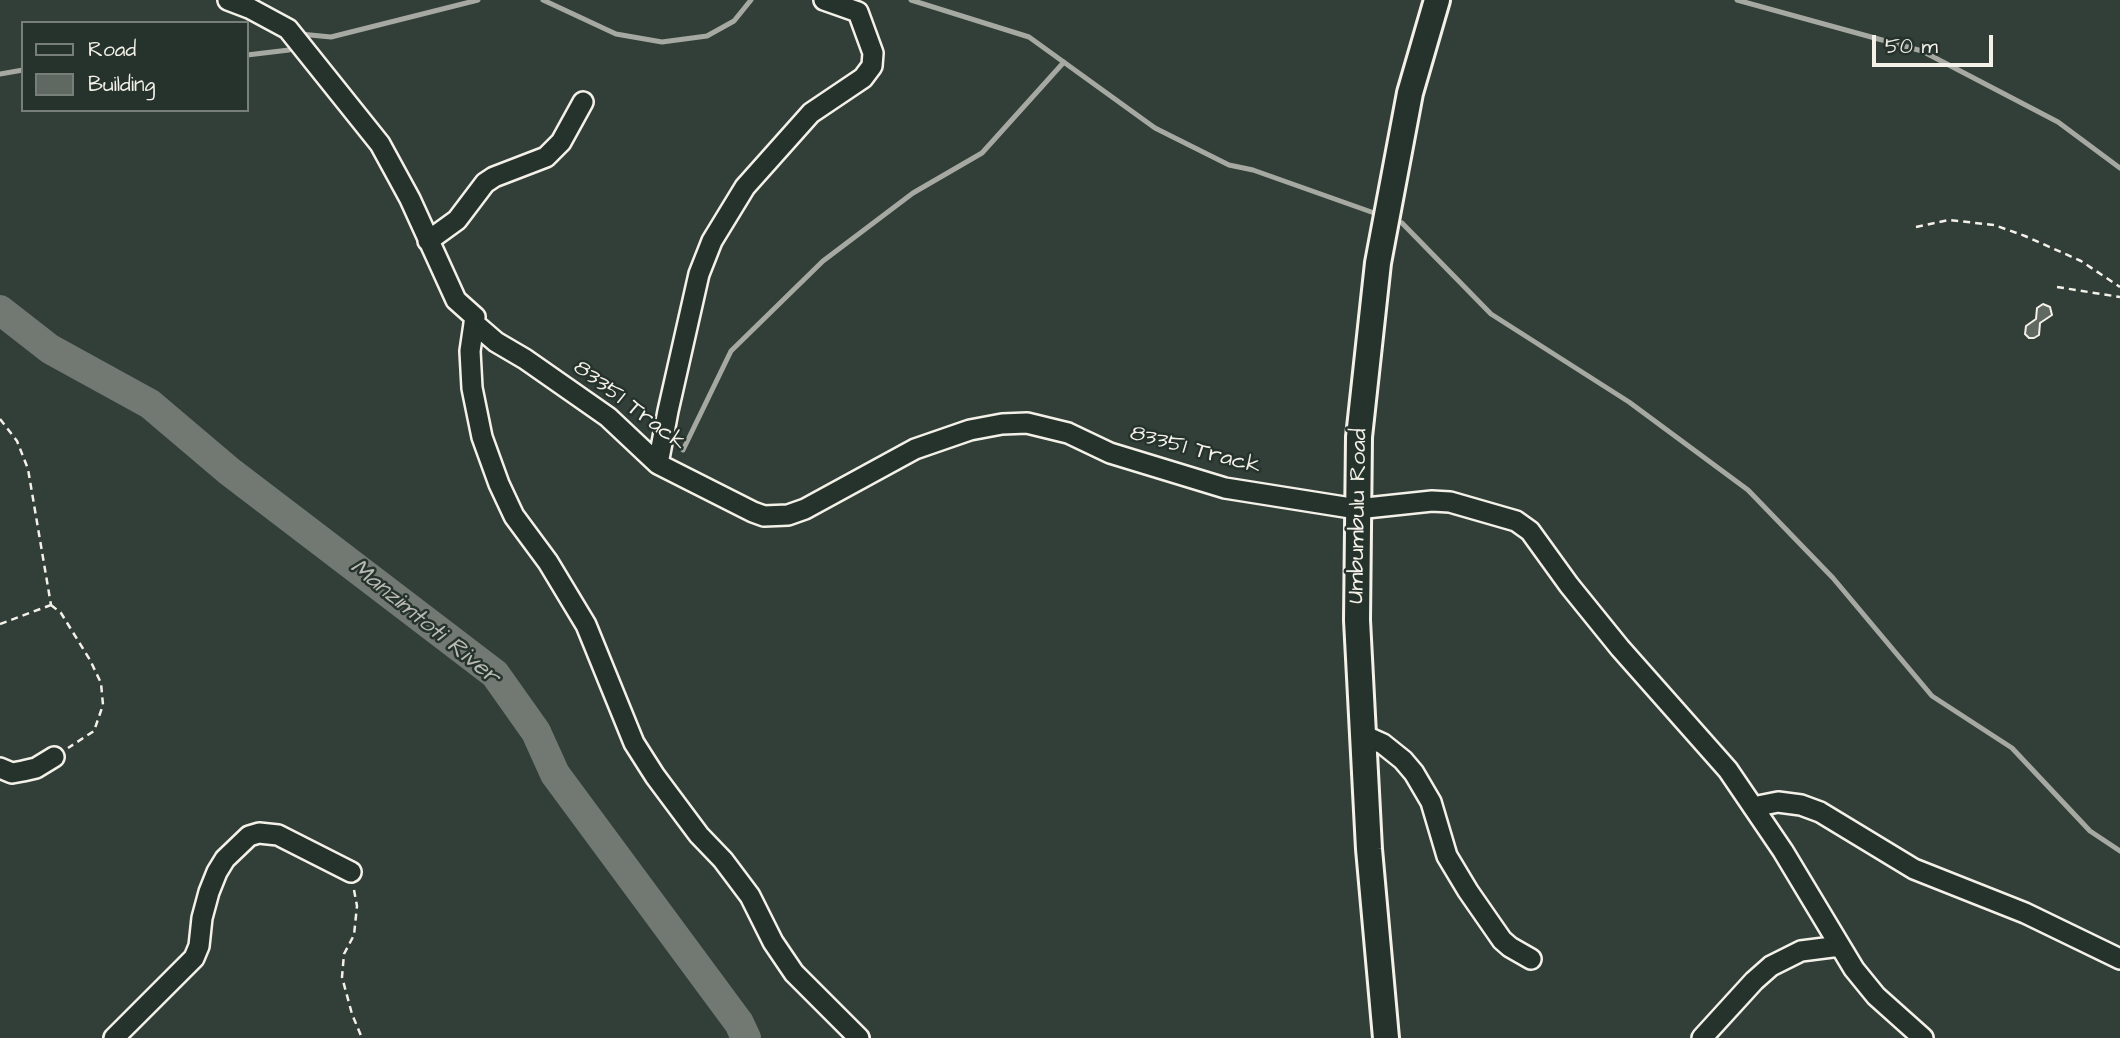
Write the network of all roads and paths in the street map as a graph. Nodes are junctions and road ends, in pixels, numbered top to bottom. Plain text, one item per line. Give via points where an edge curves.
1 (228, 0) edge
2 (824, 0) edge
3 (1437, 0) edge
4 (583, 102) dead end
5 (1916, 226) dead end
6 (428, 240) junction
7 (2057, 287) dead end
8 (2120, 287) edge
9 (2120, 297) edge
10 (475, 317) junction
11 (0, 419) edge
12 (658, 464) junction
13 (1357, 509) junction
14 (51, 605) junction
15 (0, 625) edge
16 (1363, 735) junction
17 (54, 757) joint
18 (0, 768) edge
19 (1753, 807) junction
20 (351, 872) joint
21 (1840, 946) junction
22 (1531, 959) dead end
23 (2120, 959) edge
24 (114, 1038) edge
25 (362, 1038) edge
26 (859, 1038) edge
27 (1386, 1038) edge
28 (1702, 1038) edge
29 (1923, 1038) edge

1 - 6 street, 83351 Track via 288,29 308,53 380,144
2 - 12 street via 858,12 873,54 872,66 863,78 811,113 745,187 712,241 699,274
3 - 13 main road, Umbumbulu Road via 1410,93 1378,263 1359,437
4 - 6 street via 561,142 546,157 485,183 457,219
5 - 8 path via 1949,219 1994,225 2081,261
6 - 10 street, 83351 Track via 457,300
7 - 9 path
10 - 12 street, 83351 Track via 474,323 496,342 608,417
10 - 26 street via 470,351 472,388 482,437 499,484 514,516 586,625 634,743 699,835 750,896 794,973
11 - 14 path via 17,441 28,469
12 - 13 street, 83351 Track via 752,512 788,515 915,449 970,430 1027,424 1068,433 1110,453 1225,488
13 - 16 main road, Umbumbulu Road
13 - 19 street, 83351 Track via 1450,502 1516,521 1530,531 1620,648 1728,770
14 - 15 path
14 - 17 path via 61,613 102,683 103,705 94,731
16 - 22 street via 1383,744 1414,773 1431,802 1447,856 1468,891 1502,940
16 - 27 main road, Umbumbulu Road
17 - 18 street via 23,771
19 - 21 street, 83351 Track
19 - 23 street via 1778,802 1820,812 1914,869 2025,913
20 - 24 street via 278,835 250,836 216,872 194,958
20 - 25 path via 354,935 344,954 342,977
21 - 28 street via 1801,951 1772,966
21 - 29 street, 83351 Track via 1875,996

